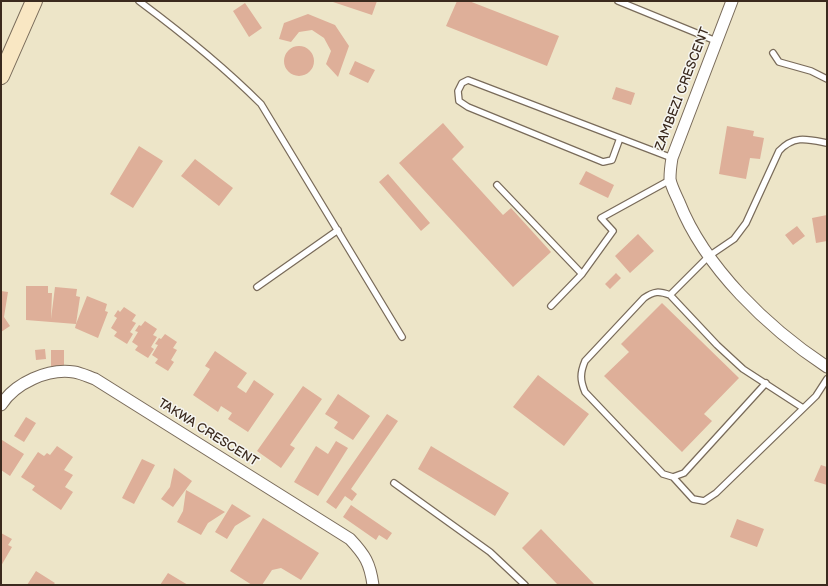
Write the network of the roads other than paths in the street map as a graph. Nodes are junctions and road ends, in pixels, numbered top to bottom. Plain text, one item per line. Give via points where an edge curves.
1 (34, 1) edge
2 (139, 1) edge
3 (618, 1) edge
4 (732, 1) edge
5 (716, 41) junction
6 (773, 53) dead end
7 (1, 76) edge
8 (827, 80) edge
9 (620, 138) junction
10 (827, 142) edge
11 (672, 158) junction
12 (670, 180) junction
13 (496, 185) dead end
14 (338, 230) junction
15 (709, 256) junction
16 (582, 274) junction
17 (257, 287) dead end
18 (670, 294) junction
19 (551, 306) dead end
20 (402, 337) dead end
21 (827, 367) edge
22 (827, 379) edge
23 (766, 383) junction
24 (1, 405) edge
25 (803, 408) junction
26 (673, 477) junction
27 (394, 483) dead end
28 (373, 585) edge
29 (525, 585) edge

1 - 7 main road
2 - 14 lane via 191,40 261,104
3 - 5 lane
4 - 5 street, ZAMBEZI CRESCENT
5 - 11 street, ZAMBEZI CRESCENT
6 - 8 lane via 779,62
9 - 9 lane via 468,80 462,83 458,91 460,101 468,107 604,162 612,160
9 - 11 lane
10 - 15 lane via 805,139 787,143 779,152 746,223 734,239
11 - 12 street, ZAMBEZI CRESCENT
12 - 15 street, ZAMBEZI CRESCENT via 684,215
12 - 16 lane via 601,218 613,231
13 - 16 lane
14 - 17 lane
14 - 20 lane
15 - 18 lane
15 - 21 street, ZAMBEZI CRESCENT via 750,305 773,327
16 - 19 lane
18 - 23 lane via 717,346 744,369
18 - 26 lane via 652,292 644,298 585,361 580,381 585,392 663,474
22 - 25 lane via 816,396
23 - 25 lane
23 - 26 lane via 684,473
24 - 28 street, TAKWA CRESCENT via 17,388 34,378 53,373 74,372 95,379 350,539 363,553 370,567
25 - 26 lane via 716,493 704,501 693,498
27 - 29 lane via 490,552

